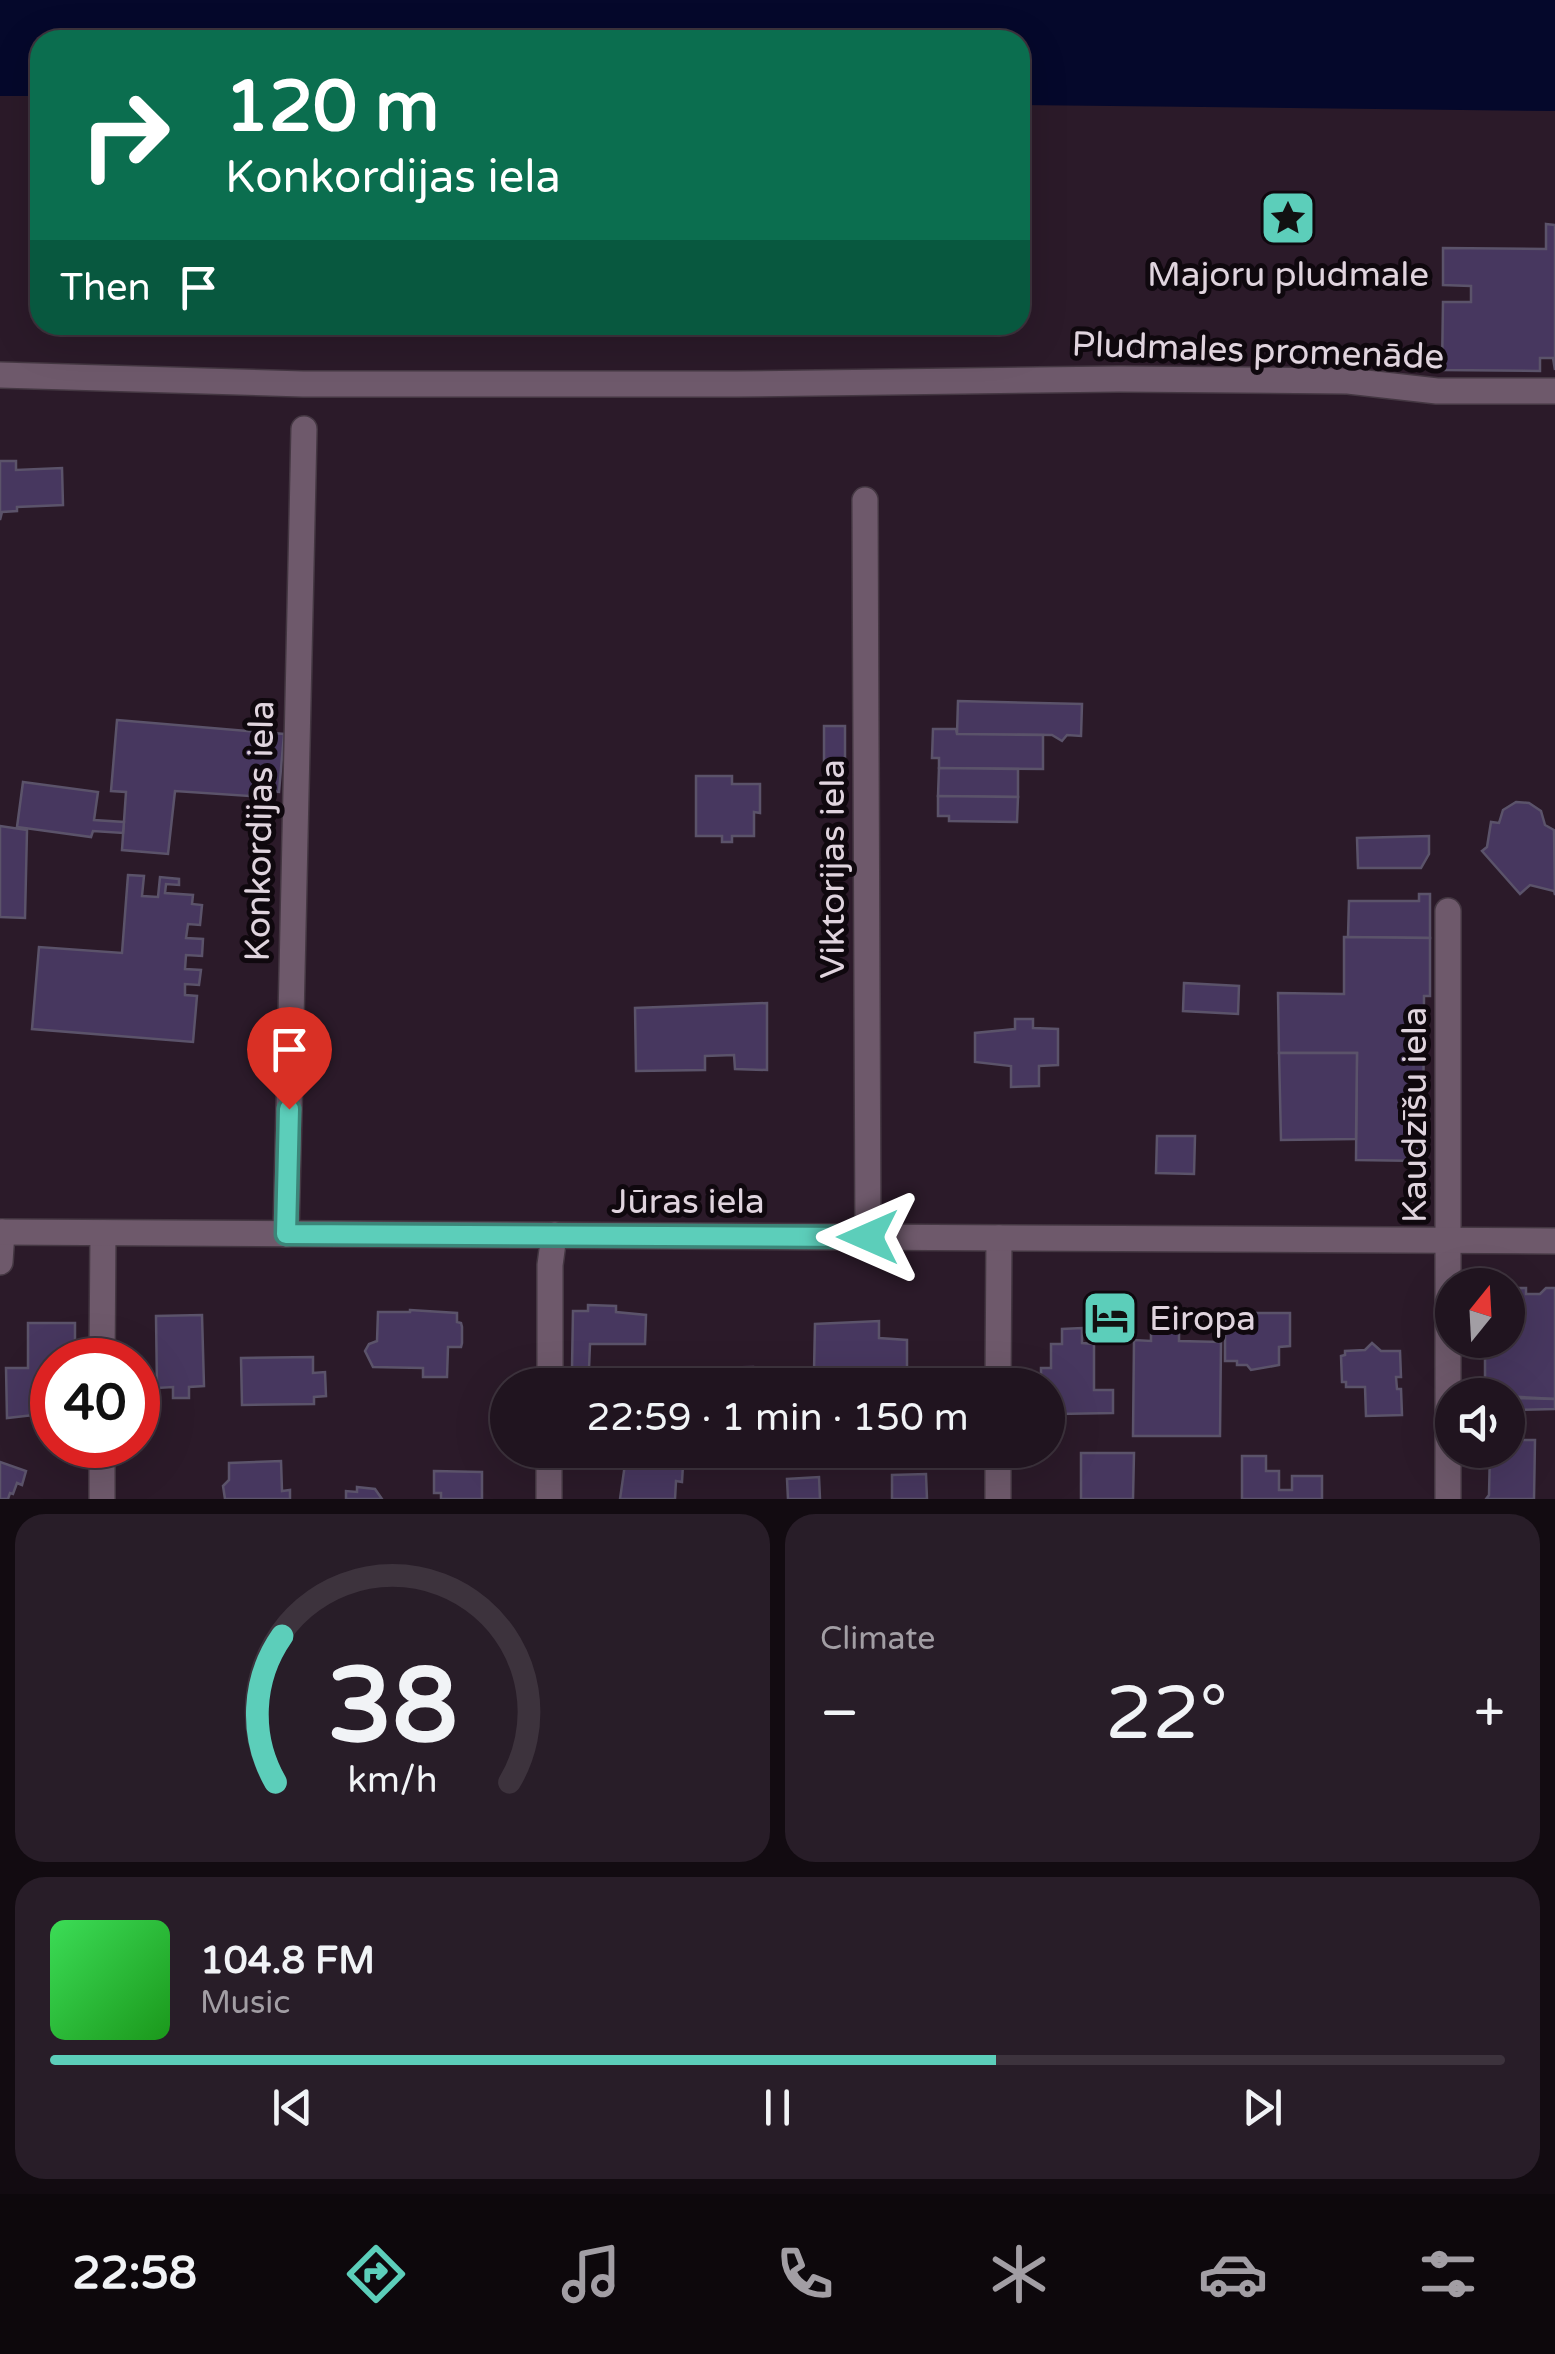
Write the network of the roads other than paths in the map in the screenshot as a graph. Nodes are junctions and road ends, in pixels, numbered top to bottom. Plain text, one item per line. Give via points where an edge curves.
1 (0, 375) edge
2 (1555, 391) edge
3 (304, 429) dead end
4 (866, 500) dead end
5 (1448, 911) dead end
6 (1, 1232) edge
7 (102, 1233) junction
8 (286, 1234) junction
9 (554, 1236) junction
10 (868, 1237) junction
11 (999, 1238) junction
12 (1448, 1241) junction
13 (1555, 1241) edge
14 (0, 1262) edge
15 (102, 1338) edge
16 (550, 1368) edge
17 (998, 1368) edge
18 (102, 1468) edge
19 (549, 1468) edge
20 (998, 1468) edge
21 (102, 1499) edge
22 (549, 1499) edge
23 (998, 1499) edge
24 (1448, 1499) edge

1 - 2 street, Pludmales promenāde via 340,384 1348,381 1437,391
3 - 8 street, Konkordijas iela
4 - 10 street, Viktorijas iela
5 - 12 street, Kaudzīšu iela
6 - 7 street, Jūras iela
6 - 14 street
7 - 8 street, Jūras iela
7 - 15 street
8 - 9 street, Jūras iela
9 - 10 street, Jūras iela
9 - 16 street
10 - 11 street, Jūras iela
11 - 12 street, Jūras iela
11 - 17 street
12 - 13 street, Jūras iela
12 - 24 street, Kaudzīšu iela
18 - 21 street
19 - 22 street
20 - 23 street

